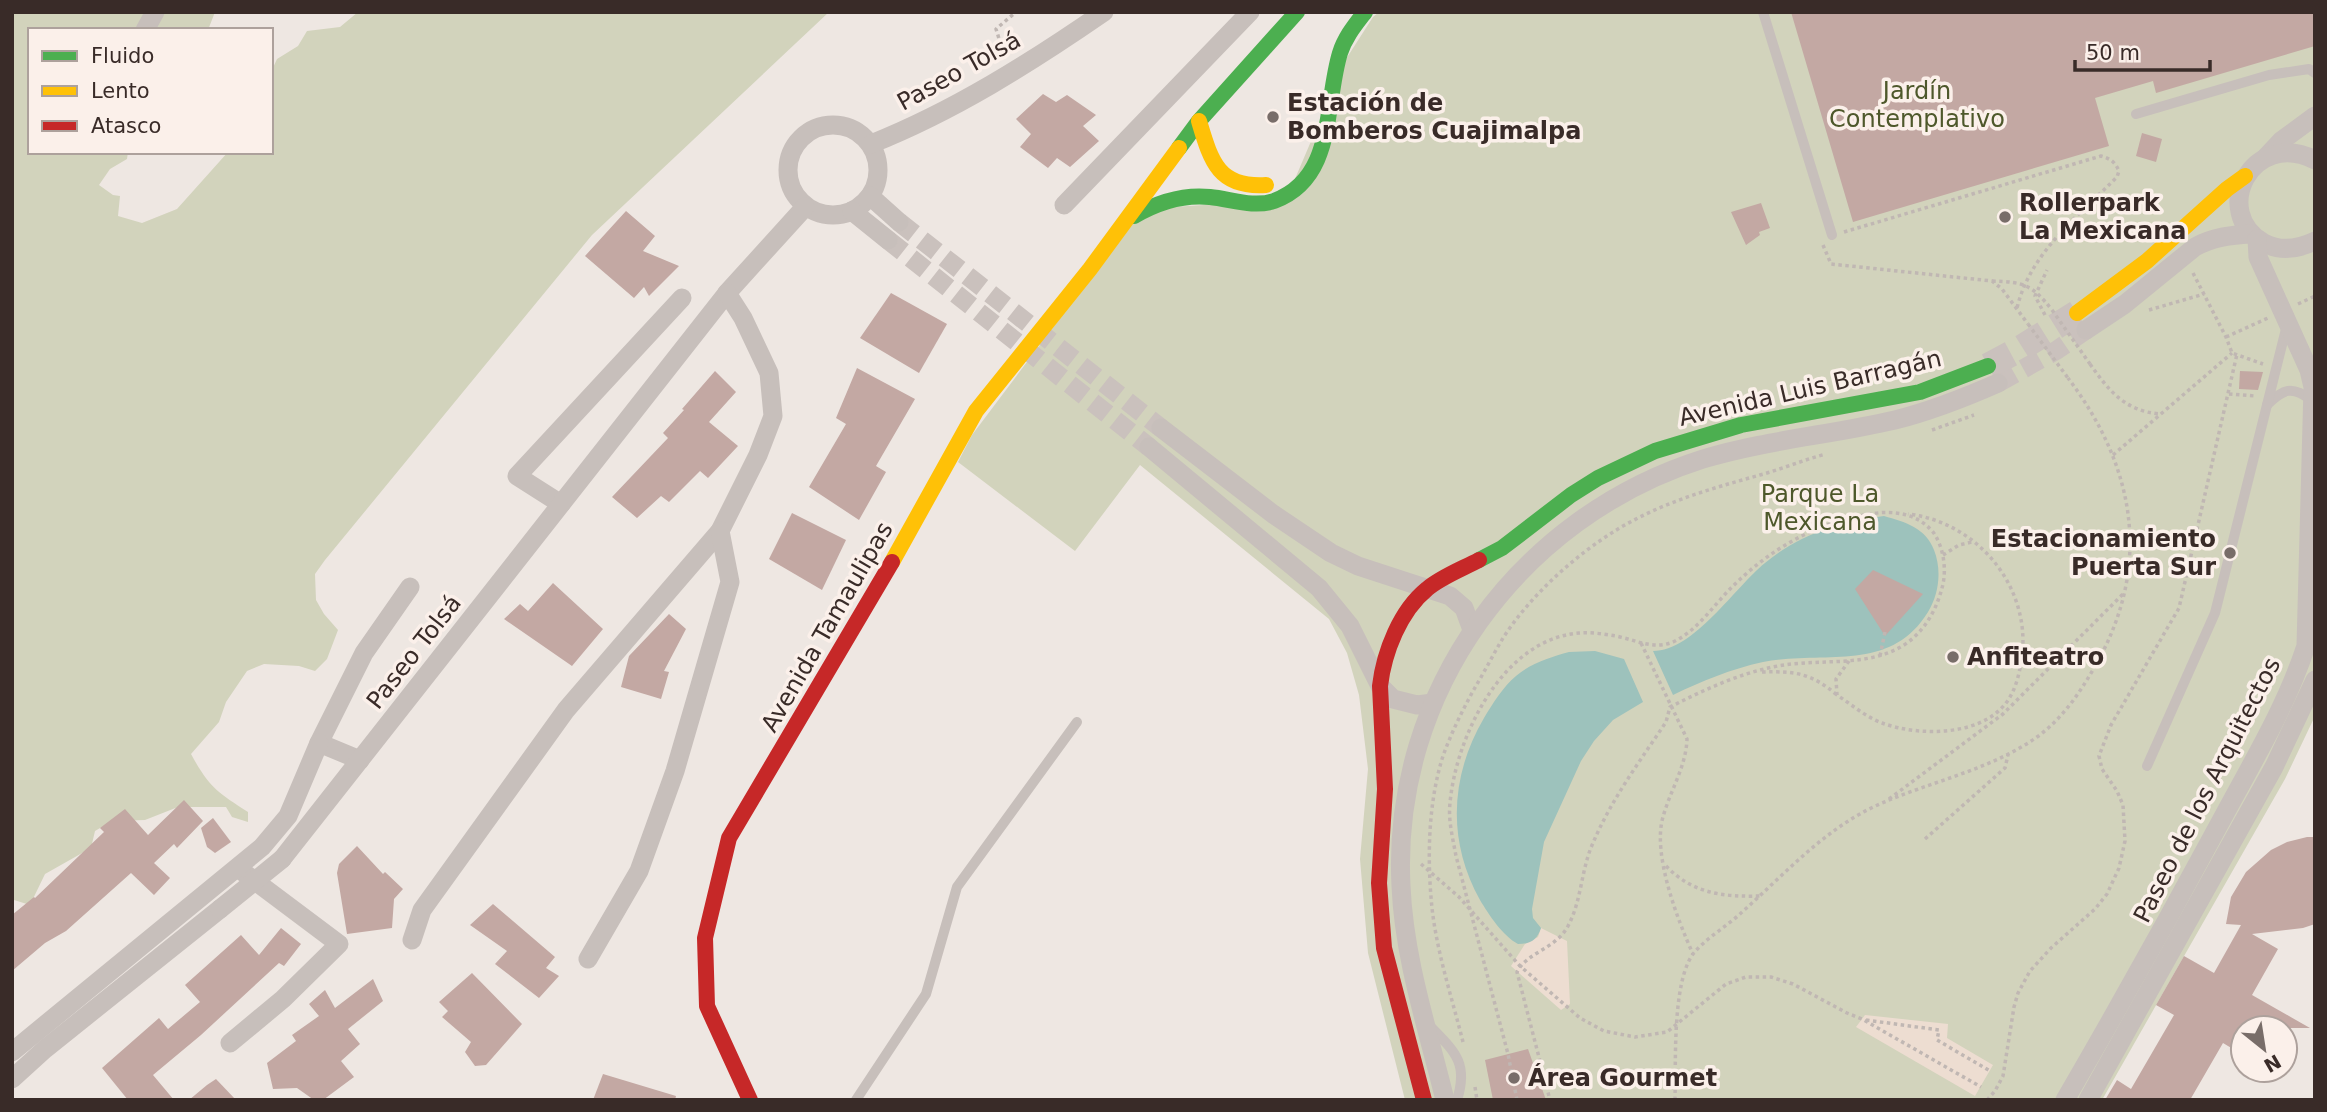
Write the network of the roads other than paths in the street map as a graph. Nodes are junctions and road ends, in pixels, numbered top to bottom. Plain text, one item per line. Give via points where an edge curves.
1 (155, 12) edge
2 (1104, 12) edge
3 (1250, 12) edge
4 (1297, 12) edge
5 (1348, 12) edge
6 (1365, 12) edge
7 (1763, 12) edge
8 (146, 28) edge
9 (2315, 73) edge
10 (2136, 114) dead end
11 (2315, 116) edge
12 (1199, 121) junction
13 (871, 144) junction
14 (2266, 157) junction
15 (2315, 160) edge
16 (1296, 165) dead end
17 (1284, 176) dead end
18 (2245, 176) junction
19 (870, 197) junction
20 (1064, 205) dead end
21 (806, 207) junction
22 (852, 211) junction
23 (1126, 220) junction
24 (899, 222) tunnel mouth
25 (1832, 235) road end
26 (2254, 236) junction
27 (888, 240) tunnel mouth
28 (2315, 241) edge
29 (727, 293) junction
30 (682, 298) dead end
31 (2283, 316) junction
32 (2082, 321) joint
33 (1993, 374) joint
34 (2267, 401) junction
35 (2314, 402) edge
36 (1161, 428) tunnel mouth
37 (1149, 447) tunnel mouth
38 (561, 504) junction
39 (720, 531) junction
40 (410, 587) dead end
41 (1429, 587) junction
42 (1472, 630) junction
43 (2315, 680) edge
44 (1380, 686) junction
45 (1433, 703) junction
46 (1077, 722) dead end
47 (319, 743) junction
48 (360, 760) junction
49 (2147, 766) dead end
50 (237, 867) junction
51 (2169, 936) junction
52 (412, 940) dead end
53 (587, 960) dead end
54 (1426, 1021) junction
55 (230, 1044) dead end
56 (12, 1052) edge
57 (12, 1079) edge
58 (750, 1100) edge
59 (856, 1100) edge
60 (1424, 1100) edge
61 (1445, 1100) edge
62 (1457, 1100) edge
63 (2065, 1100) edge
64 (2088, 1100) edge

1 - 8 street
2 - 13 street, Paseo Tolsá via 914,127
3 - 20 street
4 - 12 street, Avenida Tamaulipas
5 - 16 street via 1323,53 1307,143
6 - 23 street, Avenida Tamaulipas via 1339,57 1323,148 1309,175 1294,190 1253,205 1207,196 1178,197 1158,202
7 - 25 lane
9 - 10 lane via 2309,69 2269,75
11 - 14 street
12 - 17 street via 1212,162 1222,175 1253,187
12 - 23 street, Avenida Tamaulipas
13 - 19 street via 879,164
13 - 21 street via 856,130 838,124 818,126 801,137 790,153 787,173 792,192
14 - 15 street via 2291,152
14 - 18 street
18 - 26 street, Paseo de los Arquitectos via 2239,206
18 - 32 street
19 - 22 street
19 - 24 street
21 - 22 street via 828,215
21 - 29 street, Paseo Tolsá
22 - 27 street
23 - 58 street, Avenida Tamaulipas via 976,411 729,838 705,938 707,1006
26 - 28 street via 2285,250
26 - 31 street, Paseo de los Arquitectos
26 - 32 street via 2207,240 2125,304
29 - 38 street, Paseo Tolsá
29 - 39 street via 769,373 773,416
30 - 38 street via 517,476
31 - 34 lane
31 - 35 street, Paseo de los Arquitectos via 2309,370
33 - 41 street, Avenida Luis Barragán via 1741,425 1655,451 1598,478 1502,548
33 - 42 street, Avenida Luis Barragán via 1930,411 1735,450 1645,481 1587,514 1541,551
34 - 35 lane via 2287,390 2302,392
34 - 49 lane via 2215,613
35 - 51 street, Paseo de los Arquitectos via 2306,646 2292,685
36 - 41 street via 1331,553
37 - 44 street, Avenida Luis Barragán via 1320,588 1350,626
38 - 48 street, Paseo Tolsá
39 - 52 street via 566,710 422,911
39 - 53 street via 730,582 675,771 639,871
40 - 47 street via 364,653
41 - 42 street via 1457,600
41 - 44 street, Avenida Luis Barragán via 1417,598 1394,637
42 - 45 street, Avenida Luis Barragán
43 - 51 street, Paseo de los Arquitectos via 2274,767
44 - 45 street via 1404,704
44 - 60 street, Avenida Luis Barragán via 1385,789 1378,883 1381,930
45 - 54 street, Avenida Luis Barragán via 1413,764 1401,851 1407,946
46 - 59 lane via 957,887 926,994
47 - 48 street
47 - 50 street via 288,816
48 - 57 street, Paseo Tolsá, bridge via 282,859
50 - 55 street via 340,944
50 - 56 street
51 - 63 street, Paseo de los Arquitectos
51 - 64 street, Paseo de los Arquitectos
54 - 61 street, Avenida Luis Barragán
54 - 62 lane via 1458,1057 1463,1080

